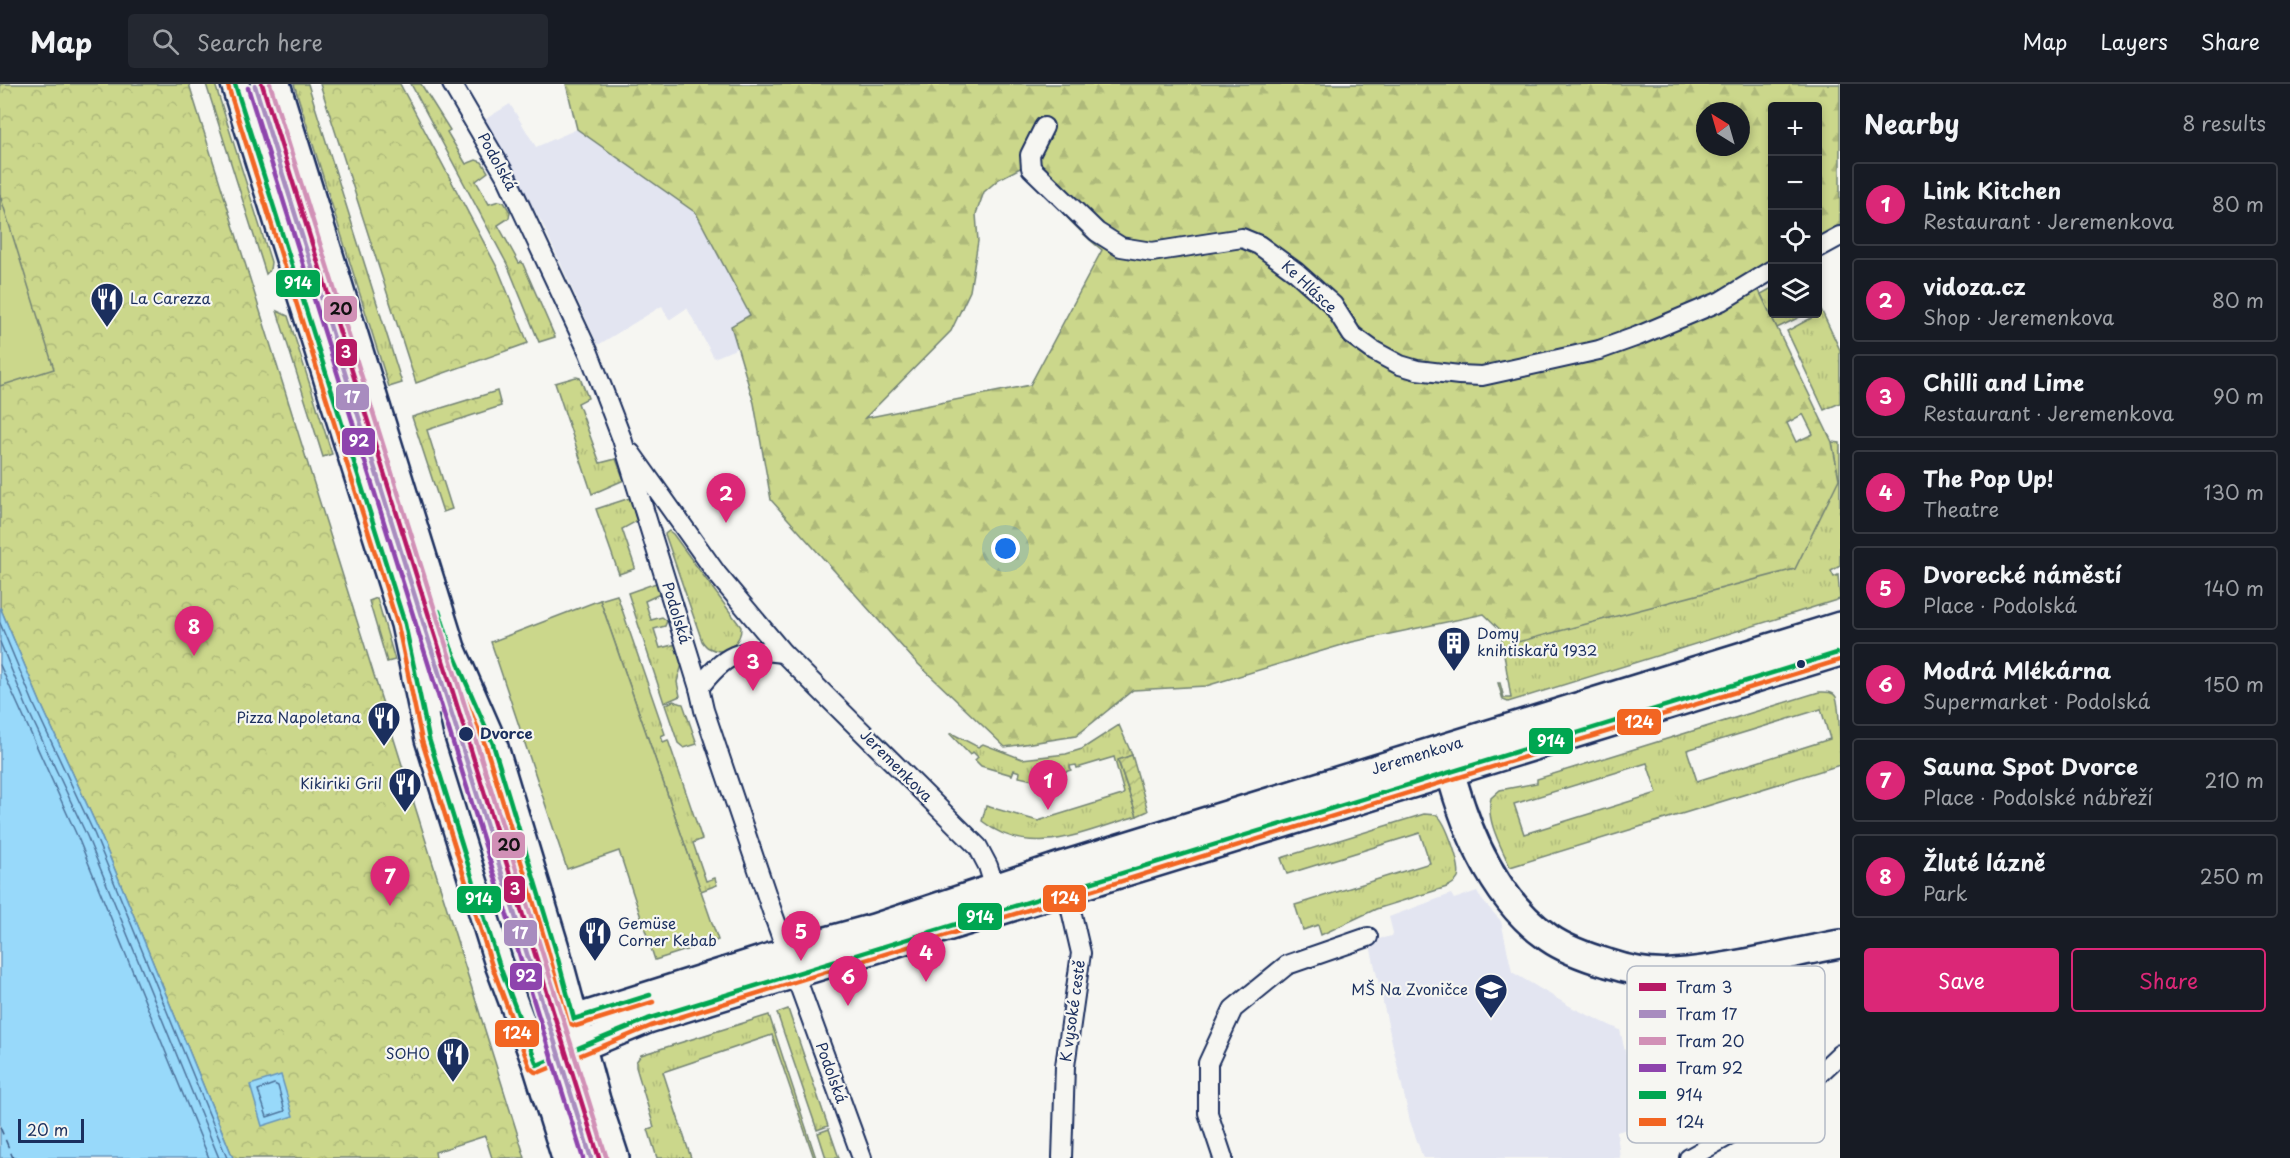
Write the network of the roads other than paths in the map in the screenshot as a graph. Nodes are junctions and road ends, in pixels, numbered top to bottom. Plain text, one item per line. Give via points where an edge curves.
1 (235, 84) edge
2 (276, 84) edge
3 (452, 84) edge
4 (1044, 127) dead end
5 (1840, 236) edge
6 (1822, 246) edge
7 (1768, 273) edge
8 (622, 439) junction
9 (1837, 644) edge
10 (783, 653) junction
11 (459, 666) junction
12 (416, 679) junction
13 (699, 688) junction
14 (1447, 760) junction
15 (1064, 878) junction
16 (999, 899) junction
17 (1368, 937) dead end
18 (1840, 944) edge
19 (791, 963) junction
20 (1717, 966) edge
21 (1627, 969) edge
22 (574, 1019) junction
23 (524, 1035) junction
24 (581, 1046) junction
25 (1840, 1054) edge
26 (537, 1065) junction
27 (1825, 1068) edge
28 (1716, 1143) edge
29 (566, 1158) edge
30 (615, 1158) edge
31 (862, 1158) edge
32 (1060, 1158) edge
33 (1223, 1158) edge
34 (1689, 1158) edge

1 - 12 main road via 405,624
2 - 11 main road
3 - 8 street, Podolská via 517,199 589,353
4 - 7 street, Ke Hlásce via 1030,155 1030,168 1112,243 1152,252 1250,240 1280,258 1333,305 1352,335 1400,365 1417,370 1482,376 1599,350 1720,301
5 - 6 street
8 - 10 street, Jeremenkova via 717,574
8 - 13 street, Podolská
9 - 14 main road, Jeremenkova
10 - 13 street via 757,650 733,656 715,668
10 - 16 street, Jeremenkova via 978,847
11 - 12 main road via 460,687 446,700 427,697
11 - 22 main road via 493,744
12 - 23 main road via 429,739
13 - 19 street, Podolská
14 - 15 main road, Jeremenkova
14 - 21 main road via 1457,798 1489,871 1516,908 1548,938 1583,956
15 - 16 main road, Jeremenkova
15 - 32 street, K vysoké cestě via 1081,953 1065,1066
16 - 19 main road via 874,928
17 - 33 street via 1287,965 1233,1009 1208,1063 1208,1113
18 - 20 main road
19 - 22 main road
19 - 24 main road
19 - 31 street, Podolská
22 - 23 main road
22 - 24 main road
23 - 26 main road
24 - 26 main road
24 - 30 main road
25 - 27 street
26 - 29 main road
28 - 34 street

